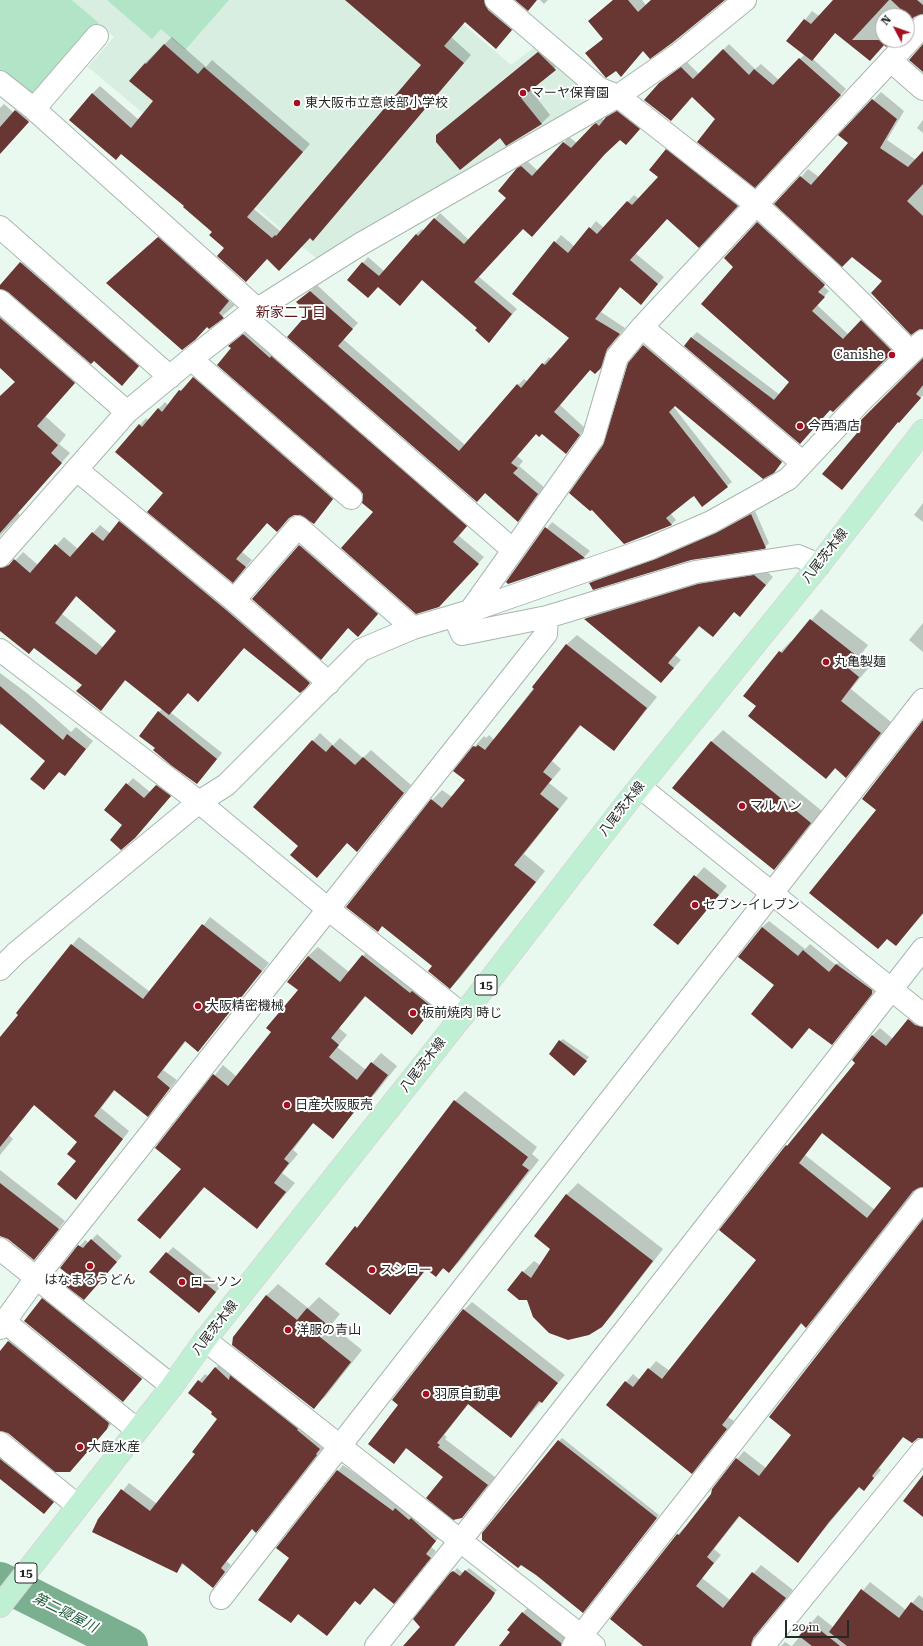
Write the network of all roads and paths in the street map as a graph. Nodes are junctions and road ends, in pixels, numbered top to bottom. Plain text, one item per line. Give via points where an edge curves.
1 (496, 0) edge
2 (745, 0) edge
3 (923, 26) edge
4 (97, 36) dead end
5 (891, 61) junction
6 (0, 82) edge
7 (923, 88) edge
8 (618, 96) junction
9 (34, 109) junction
10 (757, 205) junction
11 (0, 226) edge
12 (0, 301) edge
13 (251, 313) junction
14 (642, 327) junction
15 (917, 346) edge
16 (191, 359) junction
17 (170, 377) junction
18 (127, 412) junction
19 (923, 431) edge
20 (803, 463) junction
21 (77, 470) junction
22 (351, 498) dead end
23 (513, 550) junction
24 (0, 556) edge
25 (819, 565) junction
26 (234, 600) junction
27 (462, 614) junction
28 (548, 617) junction
29 (413, 628) junction
30 (0, 650) edge
31 (328, 683) junction
32 (923, 700) edge
33 (640, 787) junction
34 (199, 802) junction
35 (771, 892) junction
36 (328, 909) junction
37 (923, 949) edge
38 (0, 969) edge
39 (891, 989) junction
40 (462, 1015) junction
41 (923, 1015) edge
42 (923, 1199) edge
43 (0, 1249) edge
44 (36, 1278) junction
45 (2, 1325) edge
46 (205, 1340) junction
47 (172, 1386) junction
48 (136, 1429) junction
49 (0, 1443) edge
50 (340, 1447) junction
51 (923, 1450) edge
52 (78, 1506) junction
53 (460, 1541) junction
54 (221, 1598) dead end
55 (0, 1606) edge
56 (582, 1643) edge
57 (376, 1646) edge
58 (763, 1646) edge

1 - 8 street via 600,89
2 - 8 street via 680,53
3 - 5 street
4 - 9 street
5 - 7 street
5 - 10 street
6 - 9 street
8 - 10 street
8 - 13 street via 360,245
9 - 13 street
10 - 14 street
10 - 15 street via 831,273
11 - 17 street
12 - 18 street
13 - 16 street
13 - 23 street
14 - 20 street
14 - 23 street via 617,357 593,438
15 - 20 street
16 - 17 street
16 - 22 street
17 - 18 street
18 - 21 street
19 - 25 main road, 八尾茨木線 / 15
20 - 27 street via 788,480 711,522 651,548
21 - 24 street
21 - 26 street
23 - 27 street
25 - 28 street via 798,556 695,572
25 - 33 main road, 八尾茨木線 / 15
26 - 29 street via 298,527
26 - 31 street
27 - 28 street via 462,634
27 - 29 street
28 - 36 street via 546,634
29 - 31 street via 361,650
30 - 34 street
31 - 34 street via 226,785
32 - 35 street
33 - 35 street
33 - 40 main road, 八尾茨木線 / 15
34 - 36 street
34 - 38 street
35 - 39 street
35 - 50 street
36 - 40 street
36 - 44 street
37 - 39 street
39 - 41 street
39 - 53 street
40 - 46 main road, 八尾茨木線 / 15
42 - 56 street
43 - 44 street
44 - 45 street
44 - 47 street
45 - 48 street
46 - 47 main road, 八尾茨木線 / 15
46 - 50 street
47 - 48 main road, 八尾茨木線 / 15
48 - 52 main road, 八尾茨木線 / 15
49 - 52 street
50 - 53 street
50 - 54 street
51 - 58 street
52 - 55 main road, 八尾茨木線 / 15
53 - 56 street
53 - 57 street

